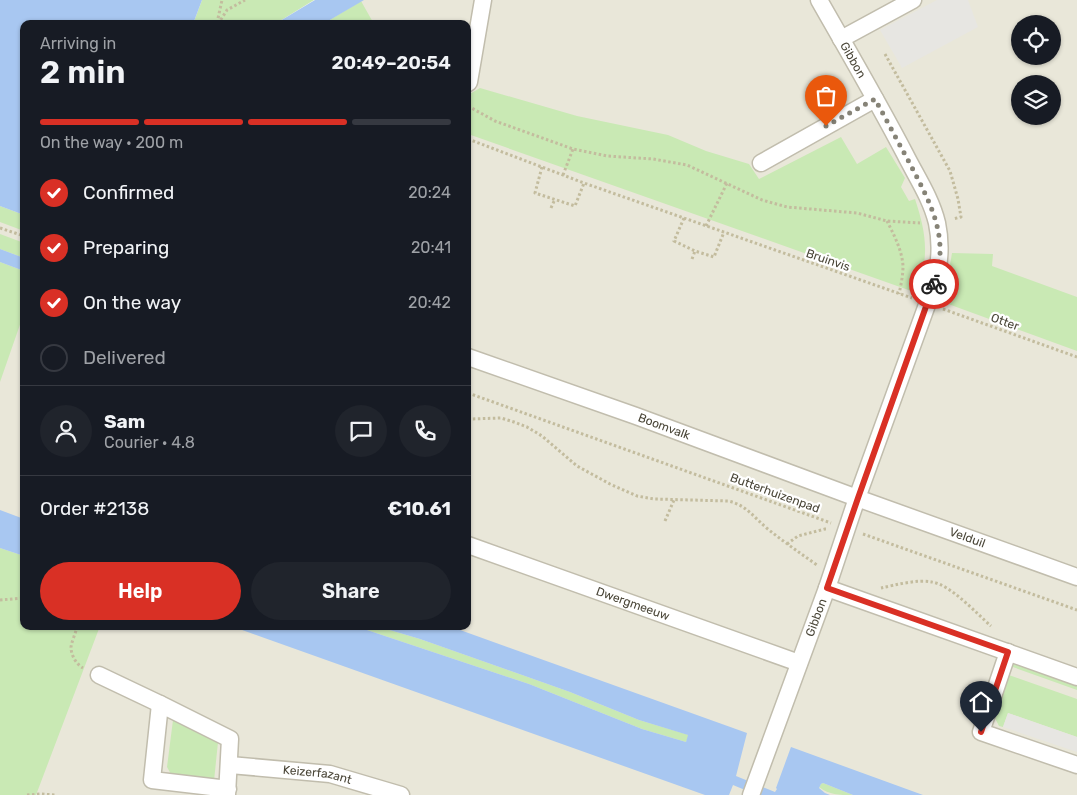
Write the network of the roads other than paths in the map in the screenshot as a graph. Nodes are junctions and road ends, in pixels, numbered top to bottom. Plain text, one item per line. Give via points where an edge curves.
1 (483, 0) edge
2 (819, 0) edge
3 (913, 0) edge
4 (841, 38) junction
5 (471, 70) edge
6 (875, 99) junction
7 (761, 163) dead end
8 (471, 358) edge
9 (858, 498) junction
10 (471, 546) edge
11 (1077, 576) edge
12 (827, 588) junction
13 (1008, 652) junction
14 (799, 663) junction
15 (100, 675) road end
16 (1077, 677) edge
17 (160, 704) junction
18 (230, 765) junction
19 (1077, 765) edge
20 (228, 792) edge
21 (401, 795) edge
22 (751, 795) edge

1 - 5 street
2 - 4 street, Gibbon
3 - 4 street
4 - 6 street, Gibbon
6 - 7 street
6 - 9 street, Gibbon via 929,200 940,241 939,269
8 - 9 street, Boomvalk
9 - 11 street, Velduil
9 - 12 street, Gibbon
10 - 14 street, Dwergmeeuw
12 - 13 street
12 - 14 street, Gibbon
13 - 16 street
13 - 19 street via 981,732
14 - 22 street, Gibbon
15 - 17 street
17 - 18 street via 230,739
17 - 20 street via 152,780
18 - 20 street
18 - 21 street, Keizerfazant via 330,774

